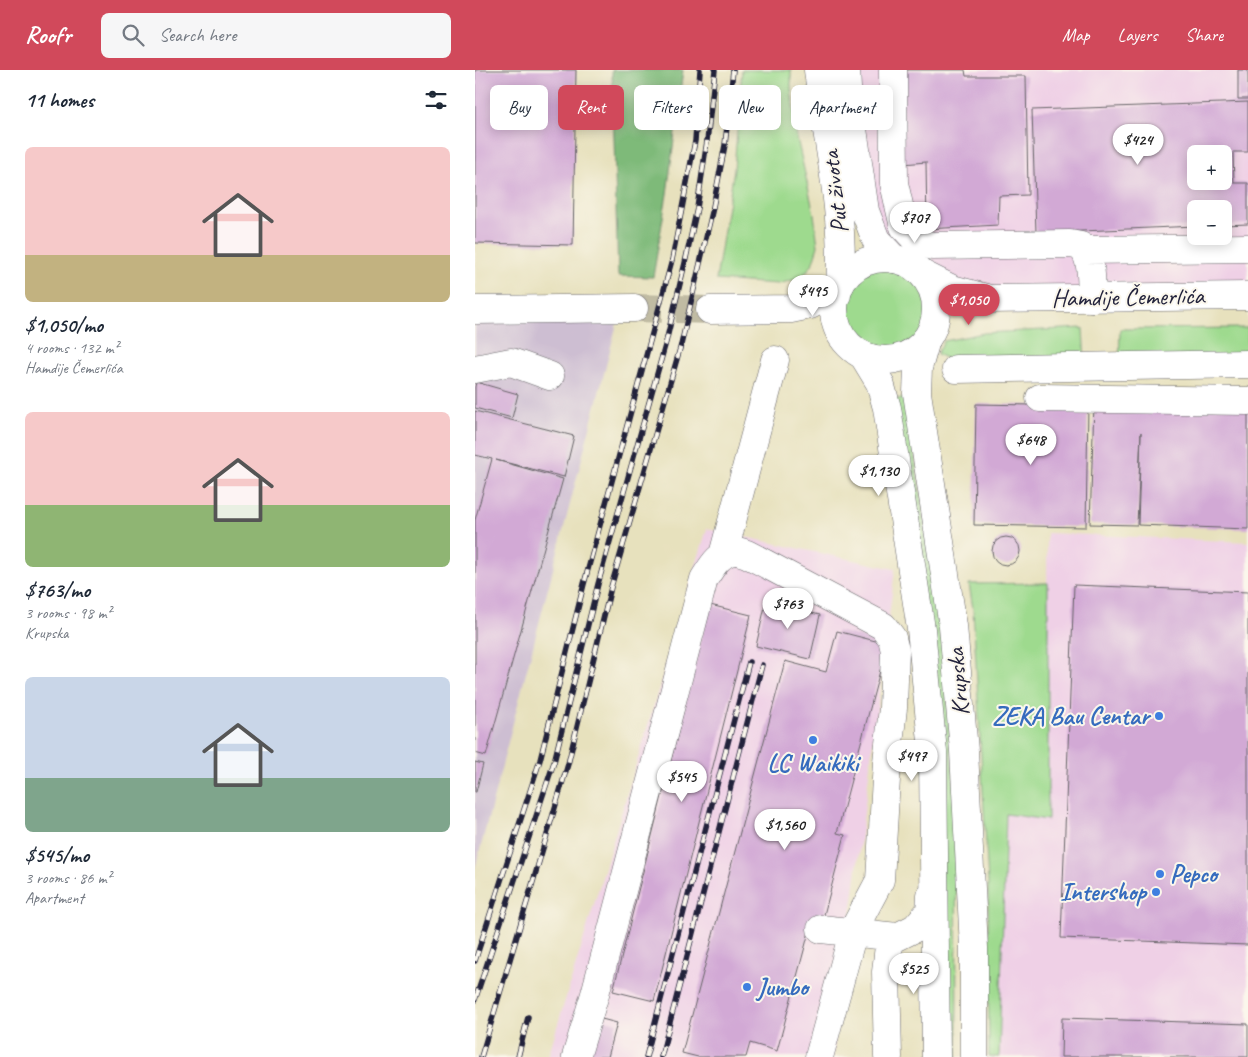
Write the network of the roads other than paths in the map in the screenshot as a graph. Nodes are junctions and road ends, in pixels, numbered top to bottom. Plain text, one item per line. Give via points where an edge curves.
1 (818, 70) edge
2 (845, 70) edge
3 (893, 70) edge
4 (1248, 248) edge
5 (1085, 250) junction
6 (894, 259) junction
7 (922, 274) junction
8 (838, 290) junction
9 (1248, 296) edge
10 (1092, 298) junction
11 (990, 299) junction
12 (634, 308) tunnel mouth
13 (791, 309) junction
14 (475, 310) edge
15 (710, 310) tunnel mouth
16 (930, 332) junction
17 (841, 336) junction
18 (863, 355) junction
19 (775, 360) dead end
20 (1248, 364) edge
21 (475, 368) edge
22 (956, 370) dead end
23 (550, 376) dead end
24 (1040, 398) dead end
25 (1248, 401) edge
26 (723, 556) junction
27 (934, 876) junction
28 (821, 929) dead end
29 (853, 933) junction
30 (893, 937) junction
31 (935, 1006) junction
32 (576, 1057) edge
33 (819, 1057) edge
34 (888, 1057) edge
35 (936, 1057) edge
36 (974, 1057) edge

1 - 8 street, Put života via 839,209 841,265
2 - 6 street, Put života via 865,211 875,240
3 - 5 street via 894,183 904,227 917,240 932,246 1070,244
4 - 5 street
5 - 10 street
6 - 7 street via 910,264
6 - 8 street via 879,258 863,263 850,272
7 - 11 street, Hamdije Čemerlića via 952,289
7 - 16 street via 932,289 936,306
8 - 13 street via 810,305
8 - 17 street via 835,316
9 - 10 street, Hamdije Čemerlića
10 - 11 street, Hamdije Čemerlića
11 - 16 street via 956,307
12 - 14 street
13 - 15 street
13 - 17 street via 812,317
16 - 18 street via 913,352 897,359 879,360
16 - 36 street, Krupska via 918,368 917,393 953,626 964,751 973,948
17 - 18 street
18 - 27 street, Krupska via 880,383 887,408 921,629 933,752
19 - 26 street
20 - 22 street
21 - 23 street via 511,362
24 - 25 street
26 - 29 street via 735,551 747,554 883,626 891,638 895,651 893,708 880,880
26 - 32 street via 712,565 704,579
27 - 30 street via 930,910 915,928
27 - 31 street, Krupska
28 - 29 street
29 - 30 street
29 - 33 street
30 - 31 street via 915,951 928,971
30 - 34 street via 886,972
31 - 35 street, Krupska

